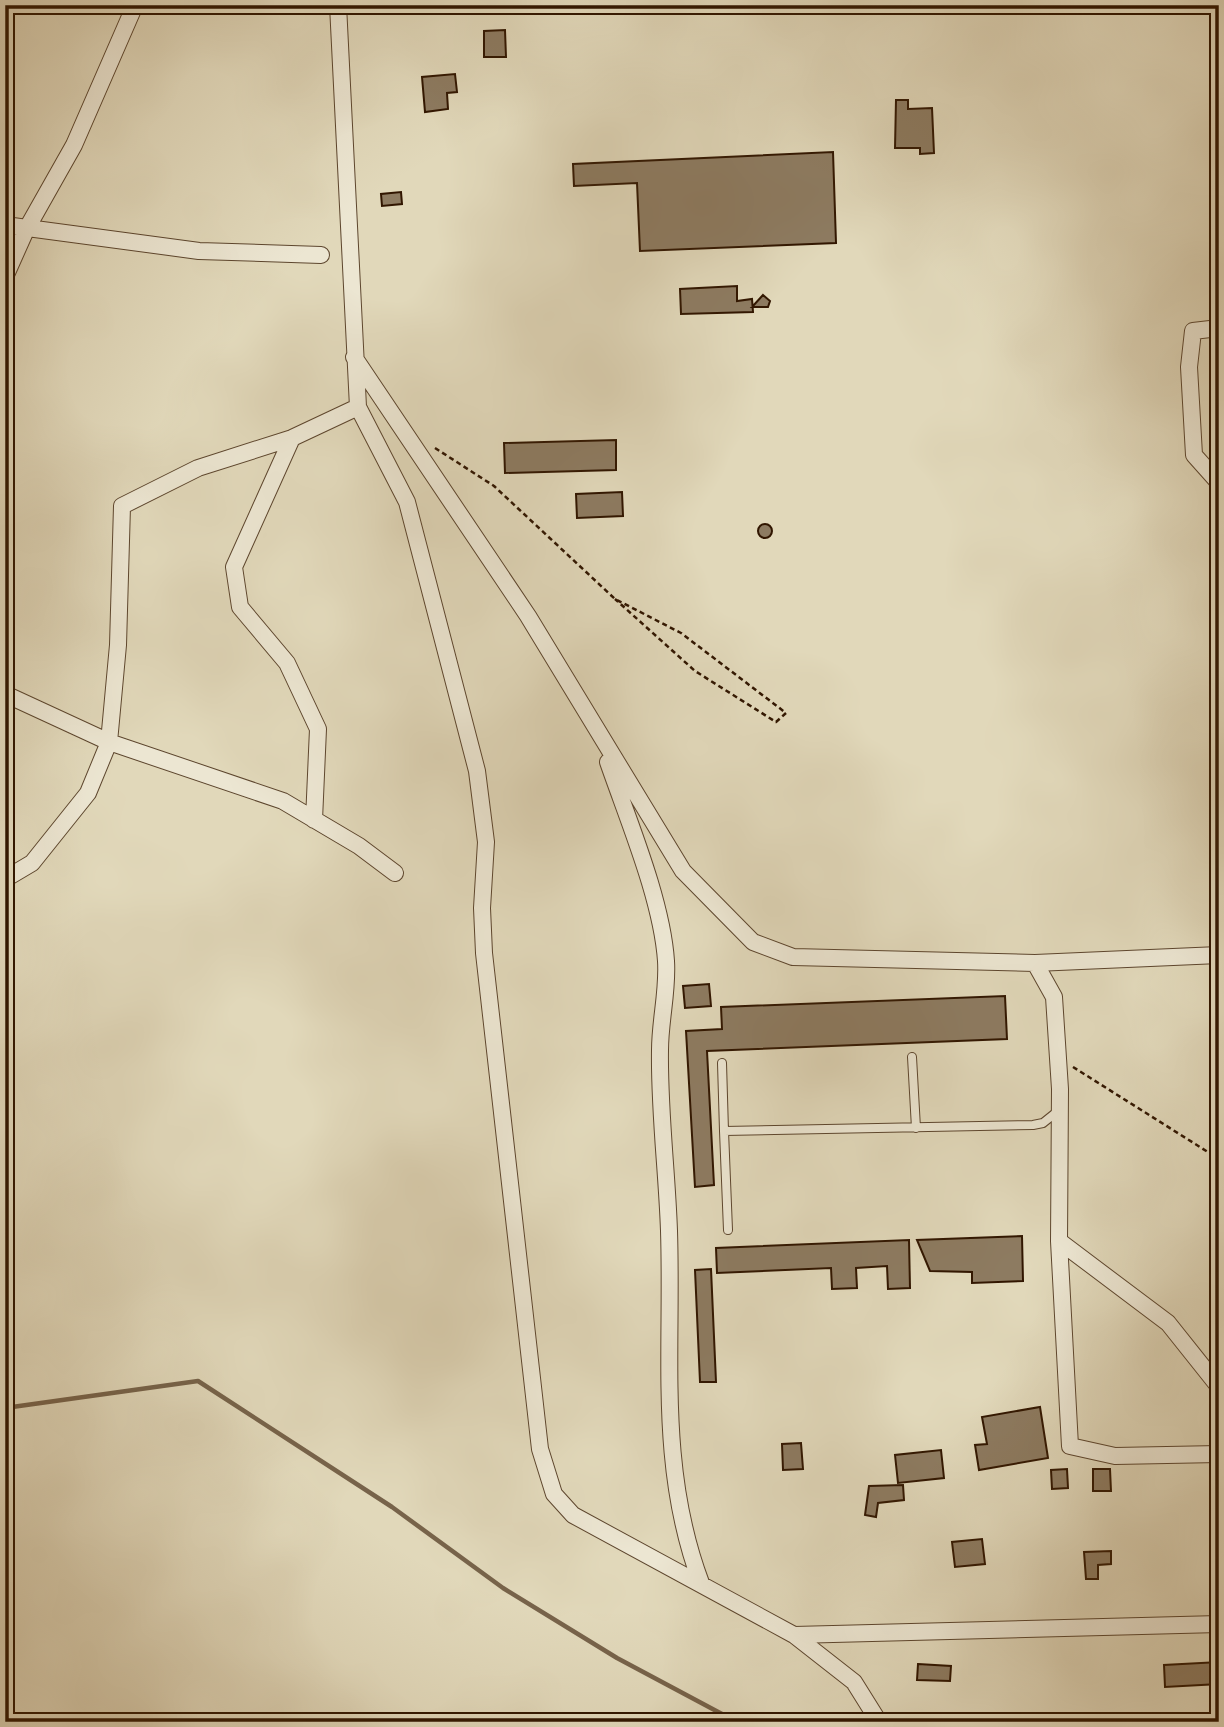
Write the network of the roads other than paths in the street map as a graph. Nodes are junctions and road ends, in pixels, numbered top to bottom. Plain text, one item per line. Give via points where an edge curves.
1 (135, 5) edge
2 (338, 5) edge
3 (5, 225) edge
4 (26, 230) junction
5 (321, 254) dead end
6 (5, 277) edge
7 (1219, 328) edge
8 (353, 355) junction
9 (358, 407) junction
10 (292, 438) junction
11 (1219, 483) edge
12 (5, 694) edge
13 (597, 733) junction
14 (109, 742) junction
15 (314, 820) junction
16 (395, 873) dead end
17 (5, 879) edge
18 (1219, 955) edge
19 (1035, 963) junction
20 (912, 1057) dead end
21 (722, 1063) dead end
22 (1060, 1110) junction
23 (916, 1128) junction
24 (724, 1131) junction
25 (728, 1230) dead end
26 (1059, 1241) junction
27 (1219, 1387) edge
28 (1219, 1454) edge
29 (701, 1583) junction
30 (1219, 1624) edge
31 (794, 1635) junction
32 (879, 1722) edge

1 - 4 street via 74,145
2 - 8 street
3 - 4 street
4 - 5 street via 199,251
4 - 6 street
7 - 11 street via 1193,331 1189,367 1194,455
8 - 9 street
8 - 13 street via 528,616
9 - 10 street
9 - 29 street via 407,502 480,782 486,842 484,953 540,1449 554,1494 573,1515
10 - 14 street via 198,468 122,506 118,645
10 - 15 street via 234,567 240,607 287,663 318,729
12 - 14 street
13 - 19 street via 682,870 753,942 793,957
13 - 29 street via 655,908 666,959 660,1074 669,1231 668,1424 681,1515
14 - 15 street via 283,801
14 - 17 street via 88,793 32,863
15 - 16 street
18 - 19 street
19 - 22 street via 1054,997
20 - 23 lane
21 - 24 lane
22 - 23 lane via 1033,1125
22 - 26 street
23 - 24 lane
24 - 25 lane
26 - 27 street via 1168,1323
26 - 28 street via 1070,1446 1115,1456
29 - 31 street
30 - 31 street
31 - 32 street via 854,1682

